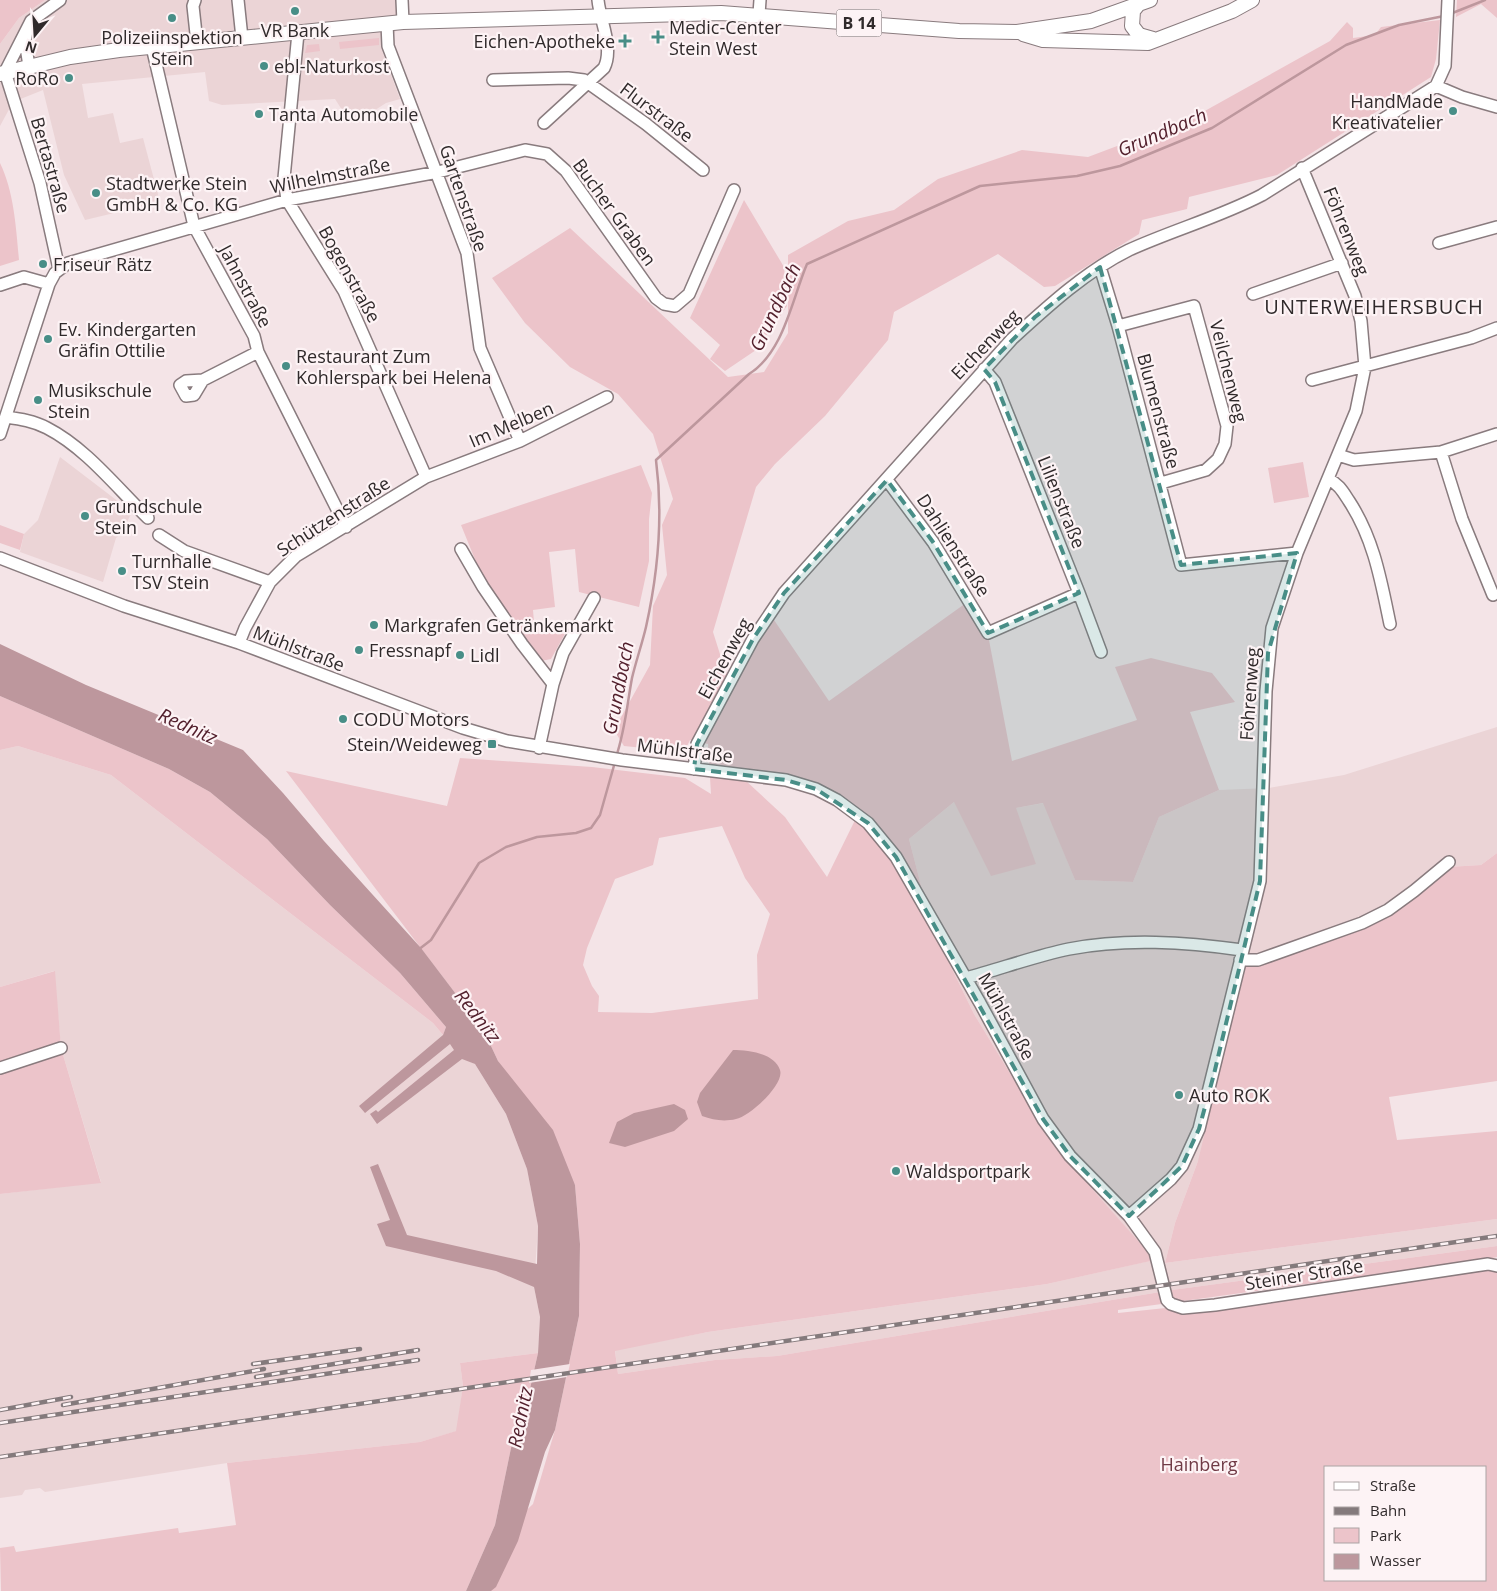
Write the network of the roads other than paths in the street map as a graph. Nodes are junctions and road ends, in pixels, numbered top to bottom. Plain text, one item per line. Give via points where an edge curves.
1 (60, 0) edge
2 (196, 0) edge
3 (238, 0) edge
4 (402, 0) edge
5 (598, 0) edge
6 (760, 0) edge
7 (1252, 0) edge
8 (1448, 0) edge
9 (1144, 3) edge
10 (759, 14) junction
11 (600, 18) junction
12 (402, 22) junction
13 (386, 24) junction
14 (28, 27) junction
15 (1017, 32) junction
16 (298, 33) junction
17 (242, 38) junction
18 (1161, 39) junction
19 (197, 43) junction
20 (152, 47) junction
21 (29, 66) junction
22 (3, 73) edge
23 (493, 80) dead end
24 (588, 83) junction
25 (1436, 86) junction
26 (1497, 107) edge
27 (544, 123) dead end
28 (1302, 168) junction
29 (703, 170) dead end
30 (438, 172) junction
31 (734, 190) dead end
32 (287, 200) junction
33 (194, 226) junction
34 (1497, 227) edge
35 (1439, 243) dead end
36 (1342, 264) junction
37 (1100, 267) junction
38 (59, 269) junction
39 (49, 284) junction
40 (0, 285) edge
41 (1252, 294) dead end
42 (1118, 326) junction
43 (1497, 328) edge
44 (258, 352) junction
45 (1365, 367) junction
46 (984, 369) junction
47 (203, 380) dead end
48 (1312, 380) dead end
49 (607, 397) dead end
50 (5, 411) edge
51 (0, 434) edge
52 (1497, 434) edge
53 (520, 441) junction
54 (1441, 452) junction
55 (1338, 455) junction
56 (426, 477) junction
57 (1328, 479) junction
58 (887, 480) junction
59 (1161, 483) junction
60 (148, 518) dead end
61 (346, 527) junction
62 (159, 535) dead end
63 (461, 549) dead end
64 (1297, 553) junction
65 (0, 558) edge
66 (270, 582) junction
67 (1079, 593) junction
68 (1493, 594) dead end
69 (594, 598) dead end
70 (1390, 624) dead end
71 (239, 644) junction
72 (1100, 652) dead end
73 (553, 684) junction
74 (539, 748) junction
75 (694, 769) junction
76 (1449, 862) dead end
77 (1241, 955) junction
78 (966, 978) junction
79 (61, 1048) dead end
80 (0, 1068) edge
81 (1129, 1216) junction
82 (1155, 1252) joint
83 (1497, 1266) edge

1 - 14 street via 36,16
2 - 19 street via 193,6
3 - 17 street
4 - 12 street
5 - 11 street
6 - 10 street
7 - 18 main road
8 - 25 street via 1445,66
9 - 15 main road, B 14 via 1091,21
9 - 18 main road via 1130,20 1134,31 1148,38
10 - 11 main road, B 14
10 - 15 main road, B 14 via 959,31
11 - 12 main road, B 14
11 - 24 street via 605,27 608,61
12 - 13 main road, B 14
13 - 16 main road, B 14
13 - 30 street, Gartenstraße via 388,46
14 - 21 street via 25,41
14 - 22 street
15 - 18 main road via 1043,40 1148,43
16 - 17 main road, B 14
16 - 32 street via 284,178
17 - 19 main road, B 14
19 - 20 main road, B 14
20 - 21 main road, B 14 via 70,57
20 - 33 street, Jahnstraße
21 - 22 main road, B 14
22 - 38 street, Bertastraße via 40,183
23 - 24 street via 568,78
24 - 27 street
24 - 29 street, Flurstraße
25 - 26 street via 1462,98
25 - 28 street, Eichenweg
28 - 36 street, Föhrenweg
28 - 37 street, Eichenweg via 1239,207 1148,242
30 - 31 street, Bucher Graben via 525,150 547,154 566,171 656,298 670,306 679,304 688,294
30 - 32 street, Wilhelmstraße
30 - 53 street, Gartenstraße via 467,253 480,348
32 - 33 street, Wilhelmstraße
32 - 56 street, Bogenstraße via 344,291
33 - 38 street, Wilhelmstraße
33 - 44 street, Jahnstraße via 254,336
34 - 35 street
36 - 41 street
36 - 45 street, Föhrenweg via 1361,321
37 - 42 street, Blumenstraße
37 - 46 street, Eichenweg via 1035,317
38 - 39 street
39 - 40 street via 24,277
39 - 50 street
42 - 59 street, Blumenstraße
42 - 59 street, Veilchenweg via 1194,306 1224,415 1227,434 1218,459 1202,472
43 - 45 street
44 - 47 street
44 - 61 street, Jahnstraße
45 - 48 street
45 - 55 street, Föhrenweg via 1359,400
46 - 58 street, Eichenweg
46 - 67 street, Lilienstraße via 995,382
49 - 53 street, Im Melben
50 - 51 street
50 - 60 street via 58,434 81,452
52 - 54 street
53 - 56 street, Im Melben
54 - 55 street via 1354,460
54 - 68 street via 1462,519
55 - 57 street, Föhrenweg
56 - 61 street, Schützenstraße
57 - 64 street, Föhrenweg
57 - 70 street via 1336,483 1367,533
58 - 67 street, Dahlienstraße via 933,542 988,632
58 - 75 street, Eichenweg via 769,612 698,744
59 - 64 street, Blumenstraße via 1181,565
61 - 66 street, Schützenstraße via 296,556
62 - 66 street via 184,551
63 - 73 street via 518,639
64 - 77 street, Föhrenweg via 1272,628 1268,653 1260,881
65 - 71 street, Mühlstraße via 124,606
66 - 71 street, Schützenstraße
67 - 72 street, Lilienstraße
69 - 73 street via 563,653
71 - 74 street, Mühlstraße via 463,728
73 - 74 street
74 - 75 street, Mühlstraße
75 - 78 street, Mühlstraße via 786,780 816,789 868,823 896,857
76 - 77 street via 1388,910 1362,923 1258,960
77 - 78 street via 1201,944 1123,943 1069,949
77 - 81 street, Föhrenweg via 1214,1074 1189,1153 1171,1179
78 - 81 street, Mühlstraße via 1043,1120 1070,1156
79 - 80 street
81 - 82 street, Mühlstraße
82 - 83 street, Steiner Straße via 1165,1294 1171,1304 1183,1308 1488,1264

